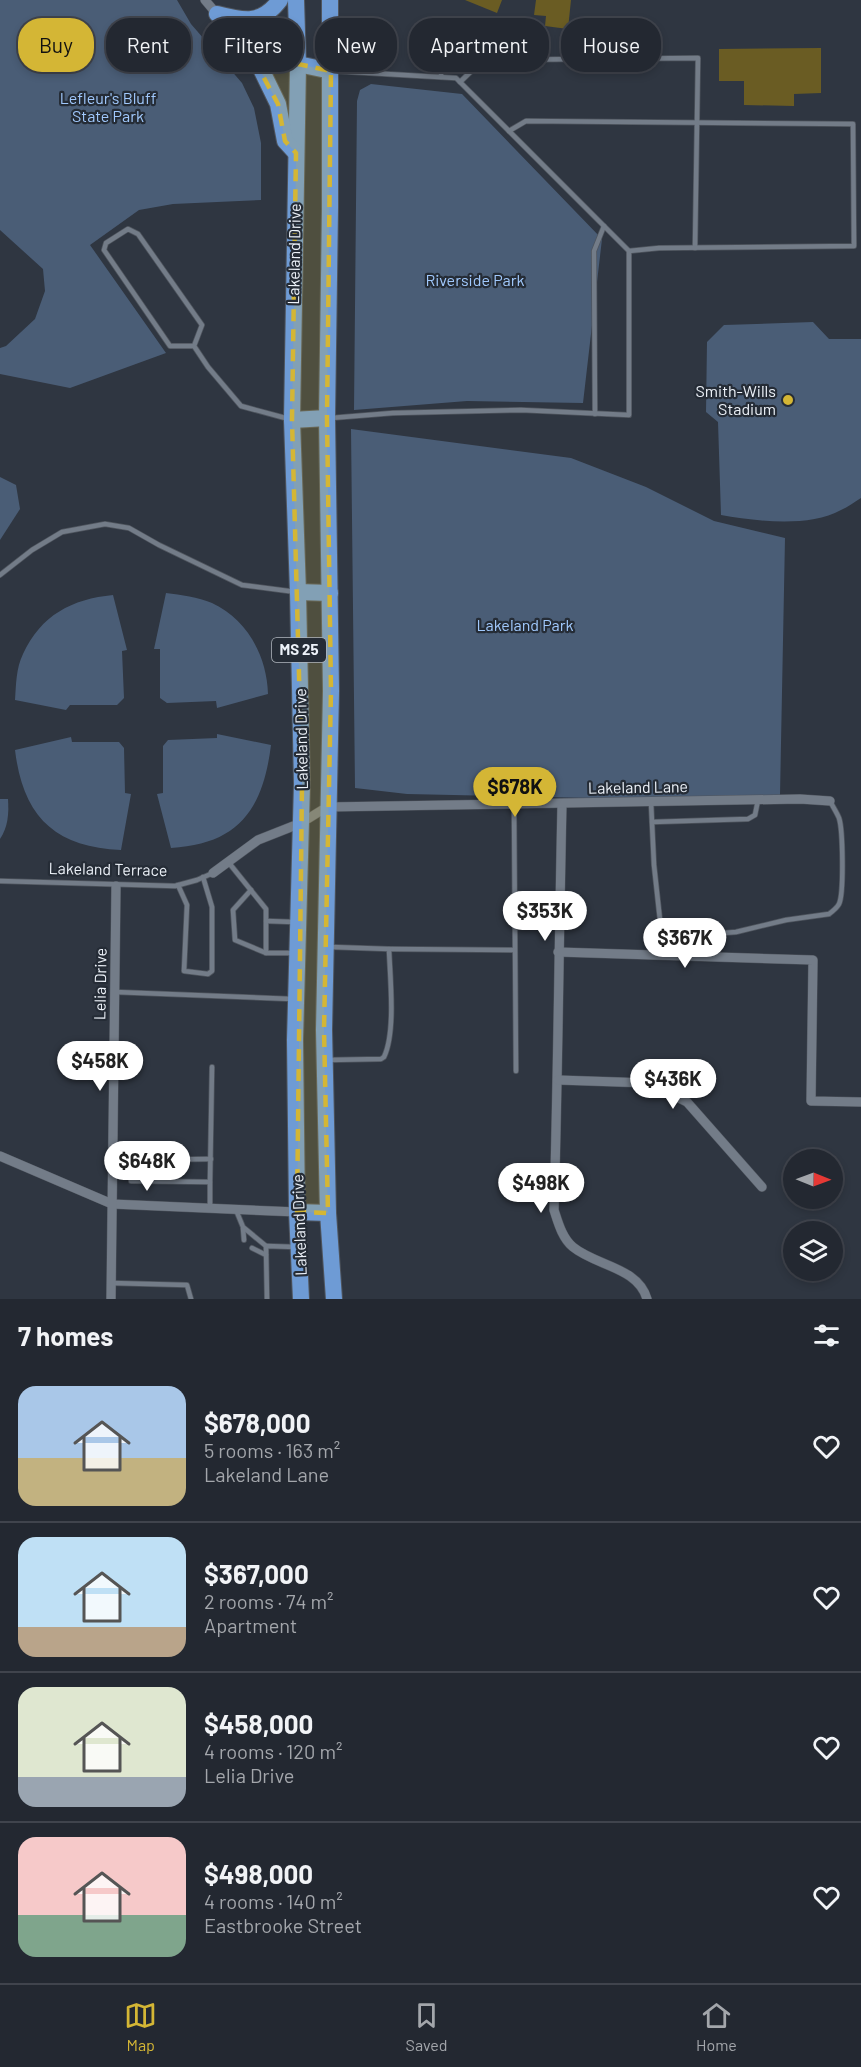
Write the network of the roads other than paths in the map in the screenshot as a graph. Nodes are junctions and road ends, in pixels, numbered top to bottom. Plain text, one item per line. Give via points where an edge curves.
1 (205, 0) edge
2 (280, 0) edge
3 (296, 0) edge
4 (330, 0) edge
5 (217, 14) junction
6 (220, 18) edge
7 (297, 18) edge
8 (330, 18) edge
9 (549, 59) edge
10 (262, 72) edge
11 (298, 72) edge
12 (331, 72) edge
13 (349, 72) edge
14 (441, 72) edge
15 (469, 72) edge
16 (441, 77) junction
17 (460, 82) junction
18 (697, 123) junction
19 (854, 124) junction
20 (861, 124) edge
21 (509, 131) junction
22 (296, 153) junction
23 (604, 226) junction
24 (854, 246) junction
25 (861, 246) edge
26 (695, 248) junction
27 (629, 251) junction
28 (194, 346) junction
29 (595, 414) junction
30 (327, 418) junction
31 (291, 420) junction
32 (0, 575) edge
33 (298, 592) junction
34 (330, 593) junction
35 (758, 800) junction
36 (830, 801) joint
37 (651, 802) junction
38 (514, 804) junction
39 (562, 804) junction
40 (327, 807) junction
41 (652, 822) junction
42 (301, 823) junction
43 (229, 863) junction
44 (213, 873) joint
45 (203, 878) junction
46 (0, 881) edge
47 (178, 885) junction
48 (116, 886) junction
49 (251, 890) junction
50 (266, 921) junction
51 (298, 922) junction
52 (325, 946) junction
53 (389, 949) junction
54 (514, 950) junction
55 (558, 952) junction
56 (266, 953) junction
57 (297, 953) junction
58 (114, 992) junction
59 (296, 999) junction
60 (324, 1060) junction
61 (213, 1068) dead end
62 (516, 1071) dead end
63 (558, 1080) junction
64 (861, 1102) edge
65 (0, 1156) edge
66 (211, 1159) junction
67 (112, 1171) junction
68 (132, 1171) junction
69 (210, 1182) junction
70 (762, 1187) dead end
71 (112, 1204) junction
72 (210, 1208) junction
73 (236, 1210) junction
74 (297, 1212) junction
75 (328, 1213) junction
76 (243, 1227) junction
77 (244, 1240) dead end
78 (266, 1246) junction
79 (299, 1247) junction
80 (252, 1248) dead end
81 (266, 1255) junction
82 (111, 1283) junction
83 (111, 1299) edge
84 (191, 1299) edge
85 (267, 1299) edge
86 (301, 1299) edge
87 (334, 1299) edge
88 (647, 1299) edge

1 - 5 street
2 - 5 highway via 272,11 251,20
3 - 7 highway, Lakeland Drive / MS 25
4 - 8 highway, Lakeland Drive / MS 25
5 - 6 street
9 - 18 lane via 698,58
10 - 22 highway via 278,104 285,141
11 - 22 highway, Lakeland Drive / MS 25
12 - 30 highway, Lakeland Drive / MS 25
13 - 16 lane
14 - 16 lane
15 - 17 lane
16 - 17 lane
17 - 21 lane
18 - 19 lane
18 - 21 lane via 526,122
18 - 26 lane
19 - 20 lane
19 - 24 lane
21 - 23 lane
22 - 31 highway, Lakeland Drive / MS 25
23 - 27 lane
23 - 29 lane via 594,251
24 - 25 lane
24 - 26 lane
26 - 27 lane
27 - 29 lane via 629,415
28 - 28 lane via 202,325 138,234 128,229 106,243 104,250 170,346
28 - 31 lane via 241,406
29 - 30 lane via 521,410
30 - 31 highway
30 - 34 highway, Lakeland Drive / MS 25
31 - 33 highway, Lakeland Drive / MS 25
32 - 33 lane via 32,549 62,532 105,524 129,528 242,585
33 - 34 highway
33 - 42 highway, Lakeland Drive / MS 25
34 - 40 highway, Lakeland Drive / MS 25
35 - 36 street, Lakeland Lane
35 - 37 street, Lakeland Lane
35 - 41 lane via 755,815 748,819
36 - 41 lane via 841,830 840,903 829,914 736,932 677,936 664,928 660,920
37 - 39 street, Lakeland Lane
37 - 41 lane
38 - 39 street, Lakeland Lane
38 - 40 street, Lakeland Lane
38 - 54 lane
39 - 55 street
40 - 42 street
40 - 52 highway, Lakeland Drive / MS 25
42 - 43 street via 258,840
42 - 51 highway, Lakeland Drive / MS 25
43 - 44 street
43 - 49 lane
44 - 45 lane, Lakeland Terrace
45 - 47 lane, Lakeland Terrace
45 - 47 lane via 212,907 212,971 208,974 184,970 187,905
46 - 48 lane, Lakeland Terrace
47 - 48 lane, Lakeland Terrace
48 - 58 street, Lelia Drive
49 - 50 lane via 266,909
49 - 56 lane via 233,910 235,940
50 - 51 lane
50 - 56 lane
51 - 57 highway, Lakeland Drive / MS 25
52 - 53 lane
52 - 60 highway, Lakeland Drive / MS 25
53 - 54 lane
53 - 60 lane via 390,1023 384,1057
54 - 62 lane
55 - 63 street
55 - 64 street via 813,960 811,1101
56 - 57 lane
57 - 59 highway, Lakeland Drive / MS 25
58 - 59 lane
58 - 67 street, Lelia Drive
59 - 74 highway, Lakeland Drive / MS 25
60 - 75 highway, Lakeland Drive / MS 25
61 - 66 lane
63 - 70 street via 648,1083 687,1102
63 - 88 street via 554,1210 561,1230 573,1247 636,1280
65 - 71 street
66 - 68 lane via 132,1160
66 - 69 lane
67 - 68 lane
67 - 71 street, Lelia Drive
68 - 69 lane via 131,1181
69 - 72 lane
71 - 72 street
71 - 82 street, Lelia Drive
72 - 73 street
73 - 74 street
73 - 76 lane
74 - 75 highway
74 - 79 highway, Lakeland Drive / MS 25
75 - 87 highway, Lakeland Drive / MS 25
76 - 77 lane
76 - 78 lane
78 - 79 lane
78 - 81 lane
79 - 86 highway, Lakeland Drive / MS 25
80 - 81 lane
81 - 85 lane
82 - 83 street, Lelia Drive
82 - 84 lane via 187,1285

